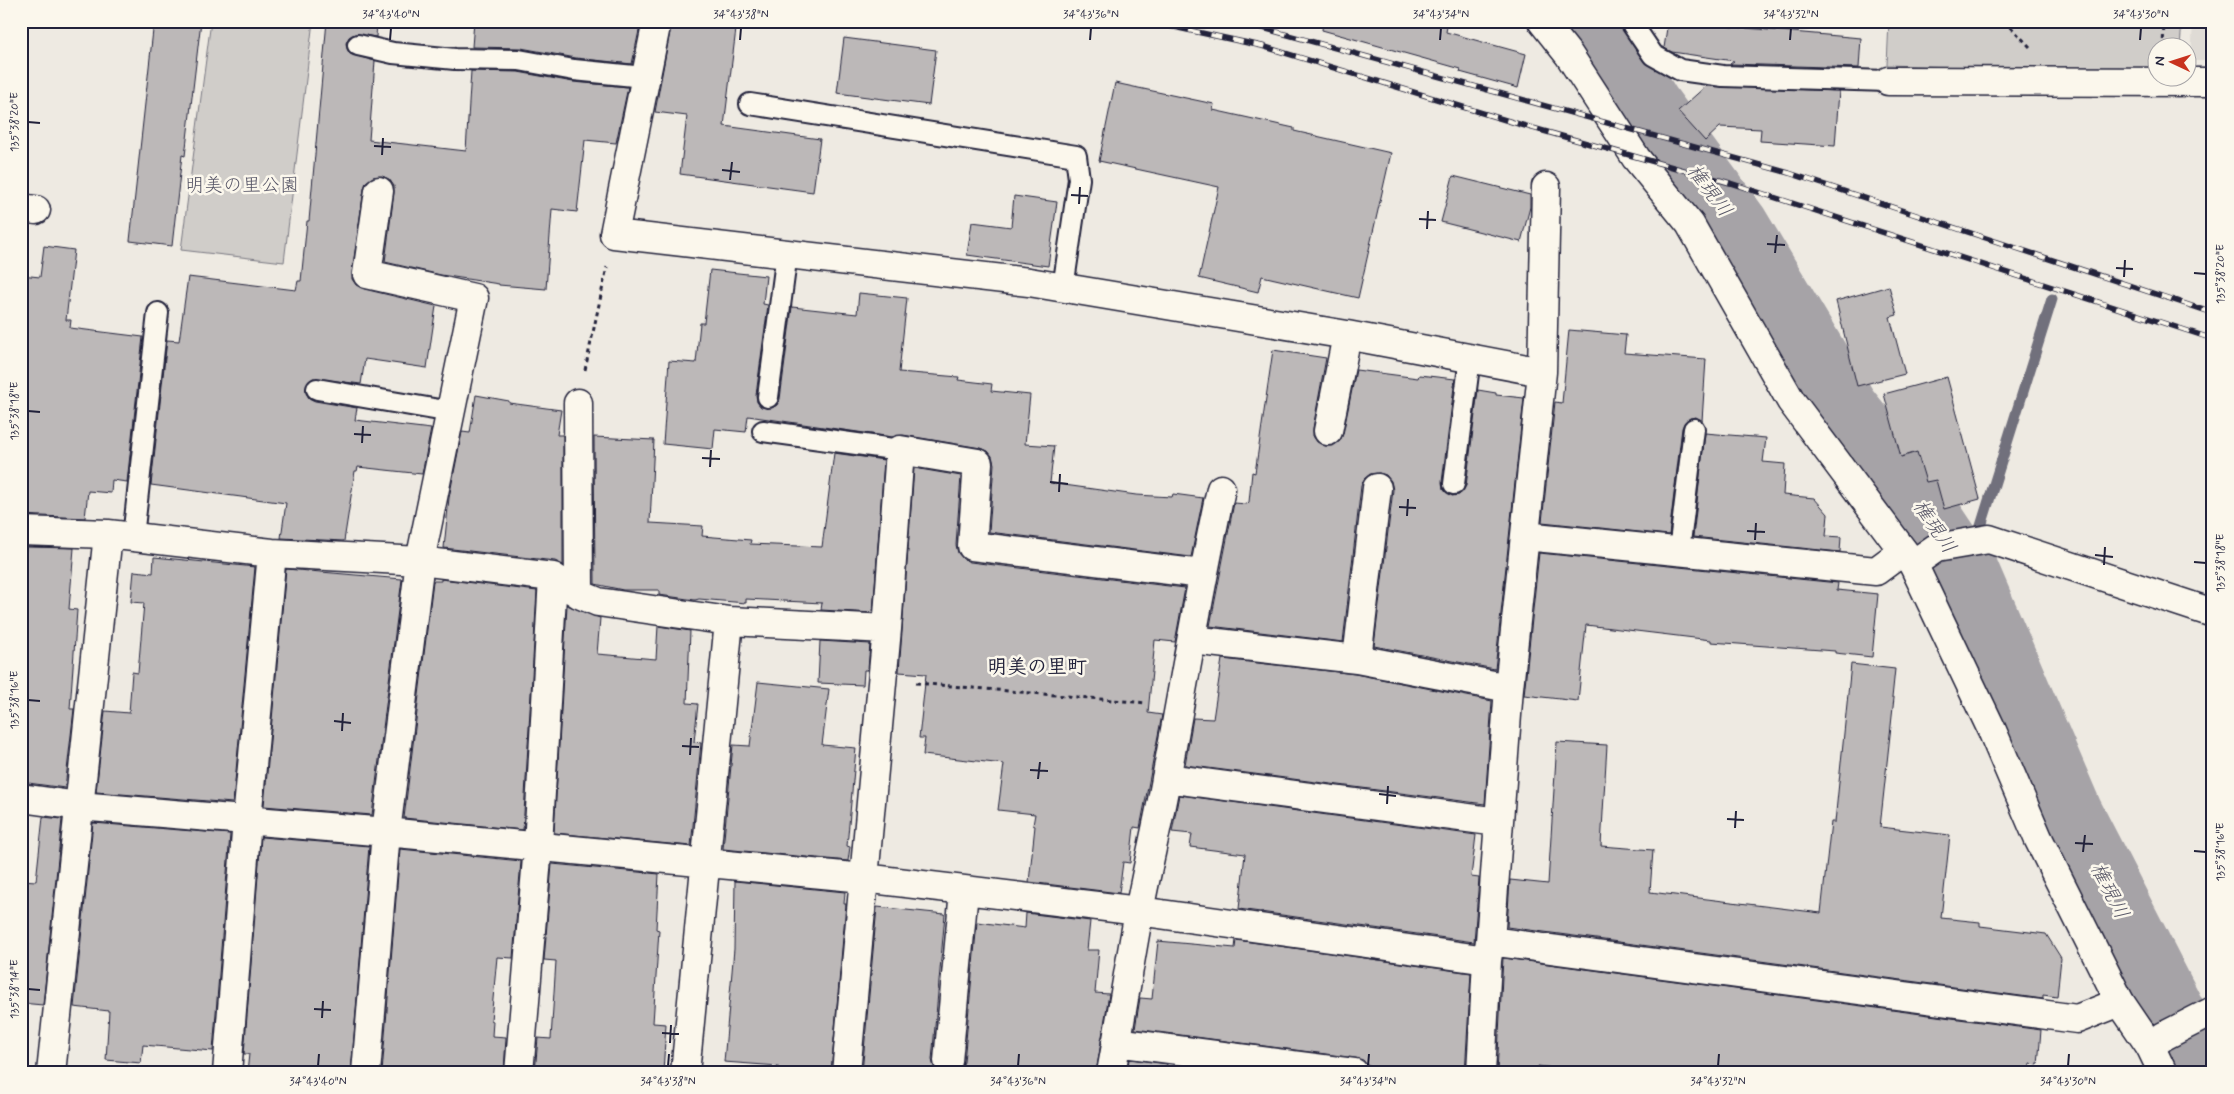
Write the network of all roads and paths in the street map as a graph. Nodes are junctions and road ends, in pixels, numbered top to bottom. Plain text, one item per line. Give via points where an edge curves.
1 (657, 21) edge
2 (1542, 21) edge
3 (1630, 21) edge
4 (2164, 21) edge
5 (2163, 38) edge
6 (358, 44) dead end
7 (644, 77) junction
8 (1888, 81) joint
9 (2213, 82) edge
10 (750, 104) dead end
11 (1546, 188) dead end
12 (379, 191) dead end
13 (614, 234) junction
14 (787, 253) junction
15 (1063, 288) junction
16 (158, 312) dead end
17 (1347, 335) junction
18 (1470, 358) junction
19 (1542, 372) junction
20 (317, 389) dead end
21 (768, 397) dead end
22 (578, 403) joint
23 (451, 412) junction
24 (1694, 429) dead end
25 (763, 431) dead end
26 (1328, 431) dead end
27 (900, 450) junction
28 (1454, 484) dead end
29 (1377, 488) dead end
30 (1221, 489) dead end
31 (21, 531) edge
32 (121, 536) junction
33 (1525, 536) junction
34 (1679, 551) junction
35 (272, 554) junction
36 (1908, 558) junction
37 (420, 561) junction
38 (1202, 574) junction
39 (553, 577) junction
40 (579, 594) junction
41 (2213, 613) edge
42 (729, 621) junction
43 (887, 629) junction
44 (1192, 640) junction
45 (1357, 659) junction
46 (881, 679) junction
47 (1509, 688) junction
48 (1178, 706) junction
49 (1166, 778) junction
50 (21, 798) edge
51 (79, 806) junction
52 (247, 820) junction
53 (1498, 822) junction
54 (386, 832) junction
55 (538, 846) junction
56 (706, 862) junction
57 (864, 878) junction
58 (964, 891) junction
59 (1139, 911) junction
60 (1488, 951) junction
61 (2120, 1002) junction
62 (2204, 1015) edge
63 (2158, 1041) junction
64 (1116, 1042) junction
65 (948, 1061) dead end
66 (51, 1073) edge
67 (227, 1073) edge
68 (366, 1073) edge
69 (519, 1073) edge
70 (685, 1073) edge
71 (846, 1073) edge
72 (1111, 1073) edge
73 (1354, 1073) edge
74 (1481, 1073) edge
75 (2163, 1073) edge

1 - 7 street
2 - 36 street via 1569,55 1636,158 1690,224 1790,401
3 - 8 lane via 1653,55 1680,70 1722,76
4 - 5 path
6 - 7 lane via 393,53 519,60
7 - 13 street
8 - 9 street
10 - 15 lane via 1076,156 1079,179
11 - 19 street
12 - 23 street via 367,274 474,298
13 - 14 street
13 - 22 path
14 - 15 street
14 - 21 lane
15 - 17 street
16 - 32 lane
17 - 18 street
17 - 26 street
18 - 19 street
18 - 28 lane
19 - 33 street
20 - 23 lane
22 - 40 street
23 - 37 street
24 - 34 lane
25 - 27 lane
27 - 38 street via 978,463 972,546
27 - 43 street
29 - 45 street
30 - 38 street
31 - 32 street
32 - 35 street
32 - 51 street
33 - 34 street
33 - 47 street
34 - 36 street via 1876,570
35 - 37 street
35 - 52 street
36 - 41 street via 1936,548 1989,539
36 - 61 street via 1991,728 2038,838
37 - 39 street
37 - 54 street
38 - 44 street
39 - 40 street
39 - 55 street
40 - 42 street via 598,602
42 - 43 street
42 - 56 street
43 - 46 street
44 - 45 street
44 - 48 street
45 - 47 street
46 - 48 path
46 - 57 street
47 - 53 street
48 - 49 street
49 - 53 street
49 - 59 street
50 - 51 street
51 - 52 street
51 - 66 street
52 - 54 street
52 - 67 street
53 - 60 street
54 - 55 street
54 - 68 street
55 - 56 street
55 - 69 street
56 - 57 street
56 - 70 street
57 - 58 street
57 - 71 street
58 - 59 street
58 - 65 street
59 - 60 street
59 - 64 street
60 - 61 street via 2077,1019
60 - 74 street
61 - 63 street
62 - 63 street
63 - 75 street
64 - 72 street
64 - 73 street

